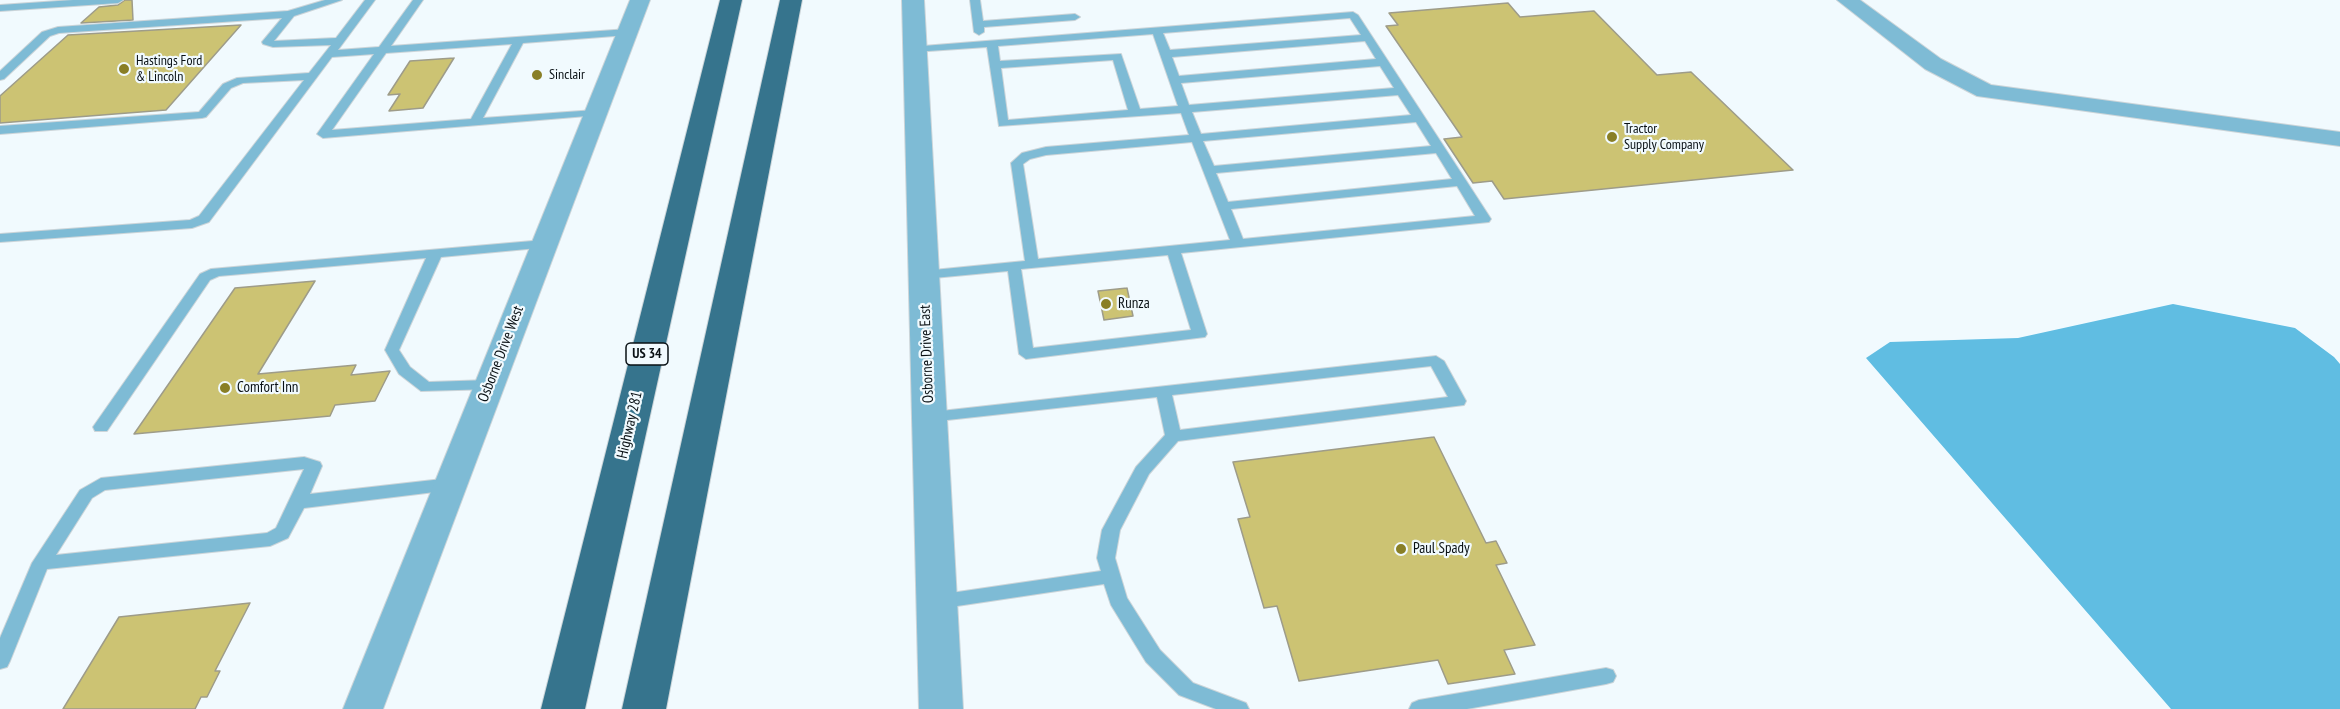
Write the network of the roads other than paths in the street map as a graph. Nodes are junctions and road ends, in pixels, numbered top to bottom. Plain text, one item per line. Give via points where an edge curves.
1 (118, 0) edge
2 (338, 0) edge
3 (370, 0) edge
4 (418, 0) edge
5 (640, 0) edge
6 (731, 0) edge
7 (790, 0) edge
8 (912, 0) edge
9 (975, 0) edge
10 (1846, 0) edge
11 (0, 8) edge
12 (290, 14) junction
13 (1075, 17) dead end
14 (978, 24) junction
15 (1157, 30) junction
16 (628, 32) junction
17 (1368, 38) junction
18 (339, 40) junction
19 (519, 40) junction
20 (986, 43) junction
21 (914, 49) junction
22 (383, 50) junction
23 (329, 54) junction
24 (1165, 54) junction
25 (1383, 62) junction
26 (995, 65) junction
27 (312, 76) junction
28 (0, 77) edge
29 (1175, 80) junction
30 (1402, 91) junction
31 (1185, 109) junction
32 (1135, 113) junction
33 (595, 114) junction
34 (1419, 118) junction
35 (475, 122) junction
36 (0, 130) edge
37 (1196, 138) junction
38 (2340, 139) edge
39 (1439, 149) junction
40 (1209, 170) junction
41 (1461, 182) junction
42 (1223, 206) junction
43 (0, 238) edge
44 (544, 244) junction
45 (1238, 244) junction
46 (1173, 250) junction
47 (435, 254) junction
48 (1032, 264) junction
49 (1014, 266) junction
50 (923, 275) junction
51 (489, 385) junction
52 (1163, 390) junction
53 (929, 417) junction
54 (101, 427) dead end
55 (1173, 436) junction
56 (451, 484) junction
57 (298, 502) junction
58 (41, 563) junction
59 (1111, 576) junction
60 (937, 602) junction
61 (0, 661) edge
62 (1606, 676) dead end
63 (363, 709) edge
64 (562, 709) edge
65 (644, 709) edge
66 (941, 709) edge
67 (1239, 709) edge
68 (1419, 709) edge

1 - 11 lane
2 - 12 lane
3 - 18 lane
4 - 22 lane
5 - 16 street, Osborne Drive West
6 - 64 highway, Highway 281 / US 34
7 - 65 highway
8 - 21 street, Osborne Drive East
9 - 14 lane
10 - 38 street via 1934,64 1985,91
12 - 18 lane via 267,42
12 - 28 lane via 58,30 46,34
13 - 14 lane
14 - 20 lane
15 - 17 lane via 1353,15
15 - 20 lane
15 - 24 lane
16 - 19 lane
16 - 33 street, Osborne Drive West
17 - 24 lane
17 - 25 lane
18 - 23 lane
19 - 22 lane
19 - 35 lane
20 - 21 lane
20 - 26 lane
21 - 50 street, Osborne Drive East
22 - 23 lane
22 - 35 lane via 323,134
23 - 27 lane
24 - 29 lane
25 - 29 lane
25 - 30 lane
26 - 32 lane via 1117,56
26 - 32 lane via 1003,124
27 - 36 lane via 241,81 227,86 202,115
27 - 43 lane via 204,219 192,224
29 - 31 lane
30 - 31 lane
30 - 34 lane
31 - 32 lane
31 - 37 lane
33 - 35 lane
33 - 44 street, Osborne Drive West
34 - 37 lane
34 - 39 lane
37 - 40 lane
37 - 48 lane via 1026,156 1017,163
39 - 40 lane
39 - 41 lane
40 - 42 lane
41 - 42 lane
41 - 45 lane via 1484,219
42 - 45 lane
44 - 47 lane
44 - 51 street, Osborne Drive West
45 - 46 lane
46 - 48 lane
46 - 49 lane via 1200,334 1026,354
47 - 51 lane via 392,350 404,370 426,387
47 - 54 lane via 216,272 205,277
48 - 49 lane
49 - 50 lane
50 - 53 street, Osborne Drive East
51 - 56 street, Osborne Drive West
52 - 53 lane
52 - 55 lane
52 - 55 lane via 1436,360 1458,401
53 - 60 street, Osborne Drive East
55 - 59 lane via 1142,471 1111,530 1106,558
56 - 57 lane
56 - 63 street, Osborne Drive West
57 - 58 lane via 282,533 270,539
57 - 58 lane via 314,466 304,463 101,484 86,494
58 - 61 lane
59 - 60 lane
59 - 67 lane via 1118,600 1153,656 1186,689
60 - 66 street, Osborne Drive East
62 - 68 lane

